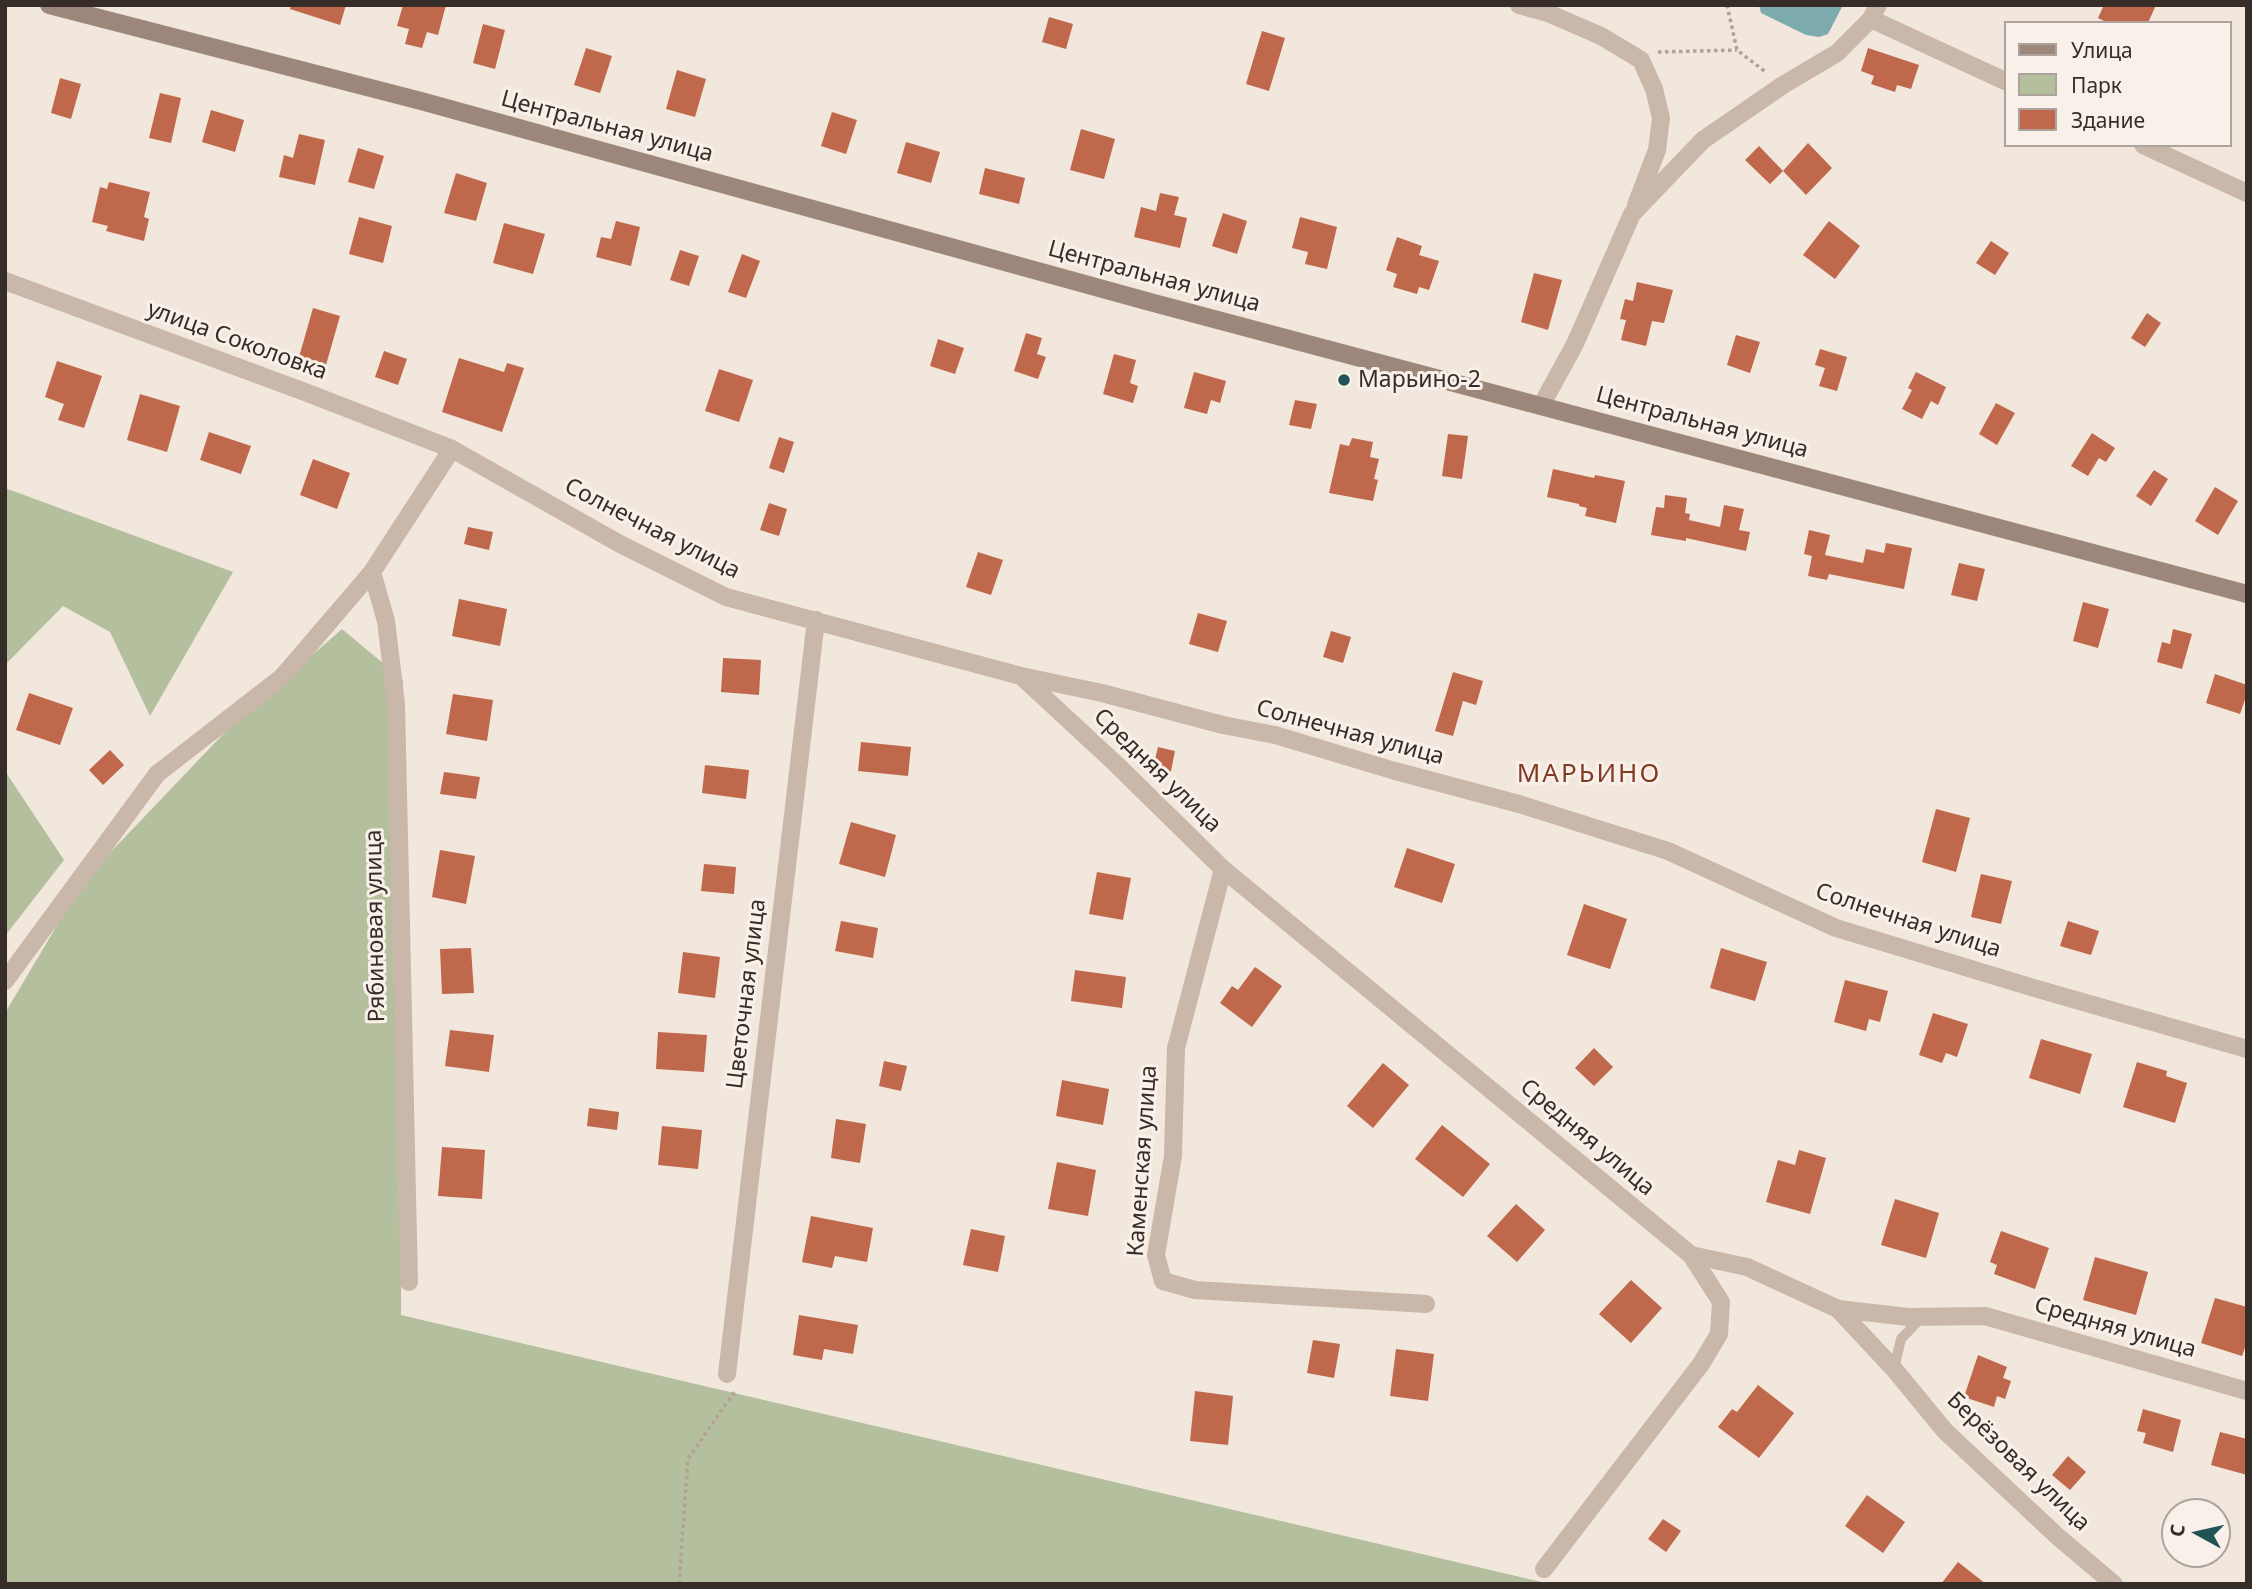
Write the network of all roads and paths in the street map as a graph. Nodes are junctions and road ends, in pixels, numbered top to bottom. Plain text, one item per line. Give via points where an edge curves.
1 (50, 5) edge
2 (1519, 5) edge
3 (1727, 5) edge
4 (1875, 12) edge
5 (1737, 50) junction
6 (1630, 54) junction
7 (2004, 80) edge
8 (1783, 85) junction
9 (2147, 147) edge
10 (2247, 193) edge
11 (1632, 214) junction
12 (5, 281) edge
13 (1541, 405) junction
14 (452, 449) junction
15 (372, 572) junction
16 (2247, 594) edge
17 (816, 620) junction
18 (1021, 676) junction
19 (1223, 869) junction
20 (5, 981) edge
21 (2247, 1049) edge
22 (1691, 1255) junction
23 (409, 1282) dead end
24 (1426, 1304) dead end
25 (1838, 1309) junction
26 (1922, 1317) junction
27 (1894, 1369) junction
28 (731, 1382) joint
29 (2247, 1391) edge
30 (1544, 1569) dead end
31 (679, 1584) edge
32 (2114, 1584) edge

1 - 13 main road, Центральная улица
2 - 6 street via 1601,36
3 - 5 path
4 - 7 street
4 - 8 street via 1837,53
5 - 6 path
5 - 8 path
6 - 11 street via 1641,61 1661,118 1657,150
8 - 11 street via 1703,140
9 - 10 street
11 - 13 street via 1575,344
12 - 14 street, улица Соколовка
13 - 16 main road, Центральная улица
14 - 15 street
14 - 17 street, Солнечная улица via 620,544 726,597
15 - 20 street via 282,677 157,774
15 - 23 street, Рябиновая улица via 386,621 396,704
17 - 18 street, Солнечная улица
17 - 28 street, Цветочная улица
18 - 19 street, Средняя улица
18 - 21 street, Солнечная улица via 1275,735 1520,804 1668,850 1836,928
19 - 22 street, Средняя улица
19 - 24 street, Каменская улица via 1176,1048 1173,1156 1156,1255 1163,1281 1195,1290
22 - 25 street, Средняя улица via 1747,1267
22 - 30 street via 1721,1302 1719,1334
25 - 26 street, Средняя улица
25 - 27 street, Берёзовая улица
26 - 27 lane via 1901,1339
26 - 29 street, Средняя улица via 1985,1316
27 - 32 street, Берёзовая улица via 1945,1431
28 - 31 path via 688,1459

